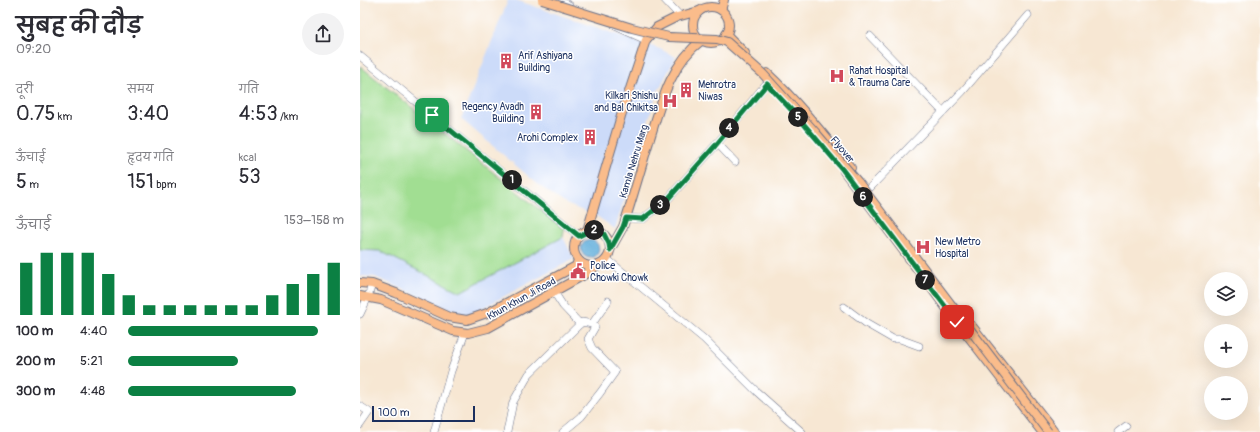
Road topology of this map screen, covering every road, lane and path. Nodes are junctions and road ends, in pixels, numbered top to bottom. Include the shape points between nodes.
1 (542, 0) edge
2 (557, 0) edge
3 (665, 0) edge
4 (724, 0) edge
5 (711, 3) edge
6 (720, 10) junction
7 (699, 11) junction
8 (1028, 15) dead end
9 (680, 16) junction
10 (726, 34) junction
11 (870, 36) dead end
12 (646, 40) junction
13 (702, 40) junction
14 (715, 42) junction
15 (360, 56) edge
16 (769, 81) junction
17 (943, 112) junction
18 (717, 143) junction
19 (735, 162) dead end
20 (865, 193) junction
21 (626, 218) junction
22 (587, 231) junction
23 (579, 236) junction
24 (610, 250) junction
25 (607, 259) junction
26 (578, 260) junction
27 (597, 266) junction
28 (360, 283) edge
29 (372, 284) junction
30 (554, 292) junction
31 (364, 297) edge
32 (608, 301) dead end
33 (844, 306) dead end
34 (360, 314) edge
35 (580, 324) junction
36 (592, 324) junction
37 (464, 332) junction
38 (919, 346) dead end
39 (360, 406) edge
40 (360, 424) edge
41 (1126, 426) dead end
42 (434, 432) edge
43 (507, 432) edge
44 (563, 432) edge
45 (802, 432) edge
46 (1042, 432) edge
47 (1048, 432) edge
48 (1055, 432) edge
49 (1118, 432) edge

1 - 47 main road, Flyover, bridge via 669,37 718,39 727,42 763,74 858,182
2 - 12 street
3 - 9 street
4 - 6 main road
5 - 6 main road
5 - 7 main road
6 - 10 main road via 728,20
7 - 9 main road
7 - 13 main road via 693,21 693,29
8 - 17 street
9 - 12 main road via 657,27
10 - 14 main road
10 - 16 main road
11 - 17 street
12 - 22 main road
13 - 14 main road
13 - 21 main road, Kamla Nehru Marg via 693,47 666,86
14 - 16 main road via 725,46
15 - 23 street
16 - 18 street
16 - 20 main road
17 - 20 street
18 - 19 street
18 - 21 street via 667,200 643,219
20 - 46 main road via 941,301
20 - 48 main road
21 - 24 main road, Kamla Nehru Marg
22 - 23 main road
22 - 24 main road via 594,230 604,234
23 - 26 main road via 574,245
24 - 25 main road
25 - 27 main road
25 - 45 street via 704,339
26 - 27 main road via 583,264
26 - 29 main road, Khun Khun Ji Road via 576,266 488,313 467,320 449,316
27 - 30 main road, Khun Khun Ji Road
28 - 29 main road, Khun Khun Ji Road
29 - 31 street
30 - 35 street
30 - 37 main road, Khun Khun Ji Road via 488,328
31 - 34 street
31 - 37 main road, Khun Khun Ji Road via 381,300 452,330
32 - 36 street
33 - 38 street via 867,324 893,339
35 - 36 street
35 - 43 street via 529,374 513,402
36 - 44 street via 595,327 588,339 592,348 614,372 581,417
37 - 42 street
39 - 40 street via 368,412
41 - 49 street

